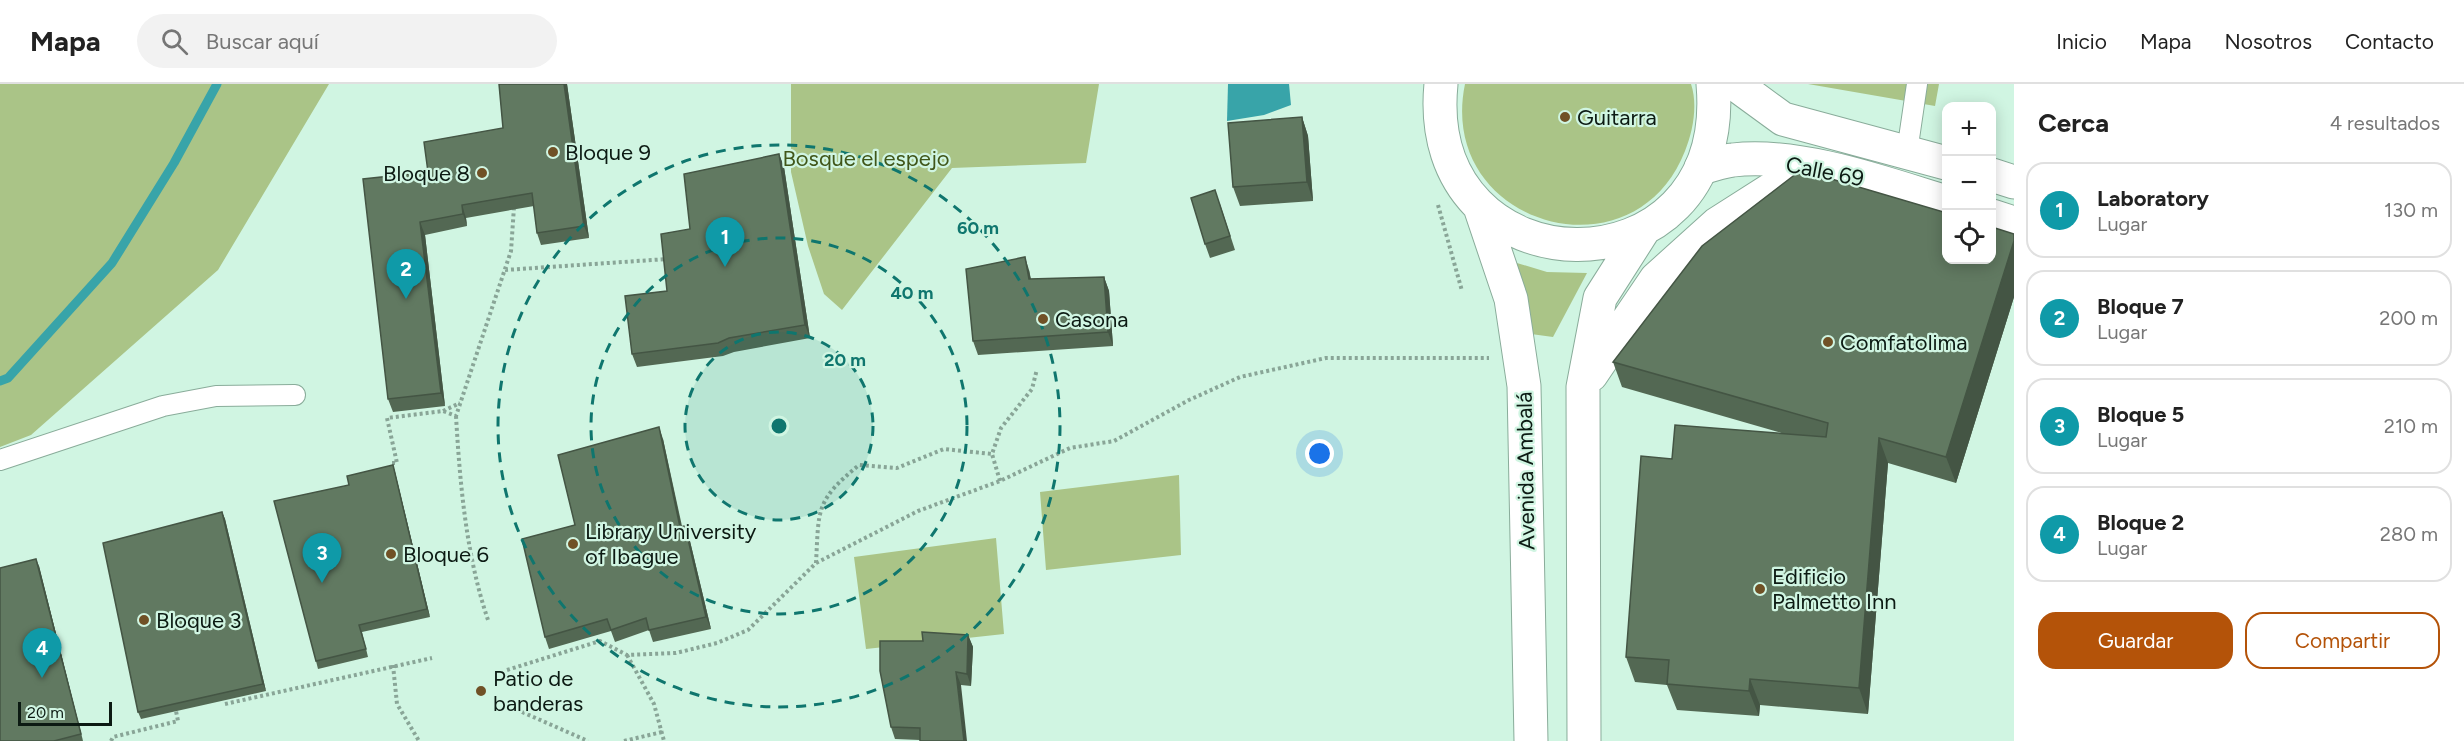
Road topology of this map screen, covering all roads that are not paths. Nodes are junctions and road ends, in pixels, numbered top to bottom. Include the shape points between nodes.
1 (1441, 84) edge
2 (1713, 84) edge
3 (1735, 84) edge
4 (1917, 84) edge
5 (1907, 152) junction
6 (1942, 162) edge
7 (1808, 166) junction
8 (1701, 168) junction
9 (1996, 176) edge
10 (2014, 182) edge
11 (1942, 201) edge
12 (1480, 207) junction
13 (1996, 217) edge
14 (2014, 223) edge
15 (1644, 230) junction
16 (1583, 387) junction
17 (295, 395) dead end
18 (0, 460) edge
19 (1531, 741) edge
20 (1584, 741) edge

1 - 12 main road via 1441,130 1454,171
2 - 8 main road via 1713,128
3 - 5 main road, Calle 69 via 1783,119
4 - 5 lane
5 - 6 main road, Calle 69
7 - 8 main road, Calle 69 via 1732,160
7 - 11 main road, Calle 69
7 - 16 main road via 1717,224 1656,279
8 - 15 main road via 1677,204
9 - 10 main road
12 - 15 main road via 1516,233 1558,245 1602,244
12 - 19 main road, Avenida Ambalá via 1511,299 1524,386
13 - 14 main road
15 - 16 main road via 1599,298
16 - 20 main road
17 - 18 lane via 216,396 163,406

